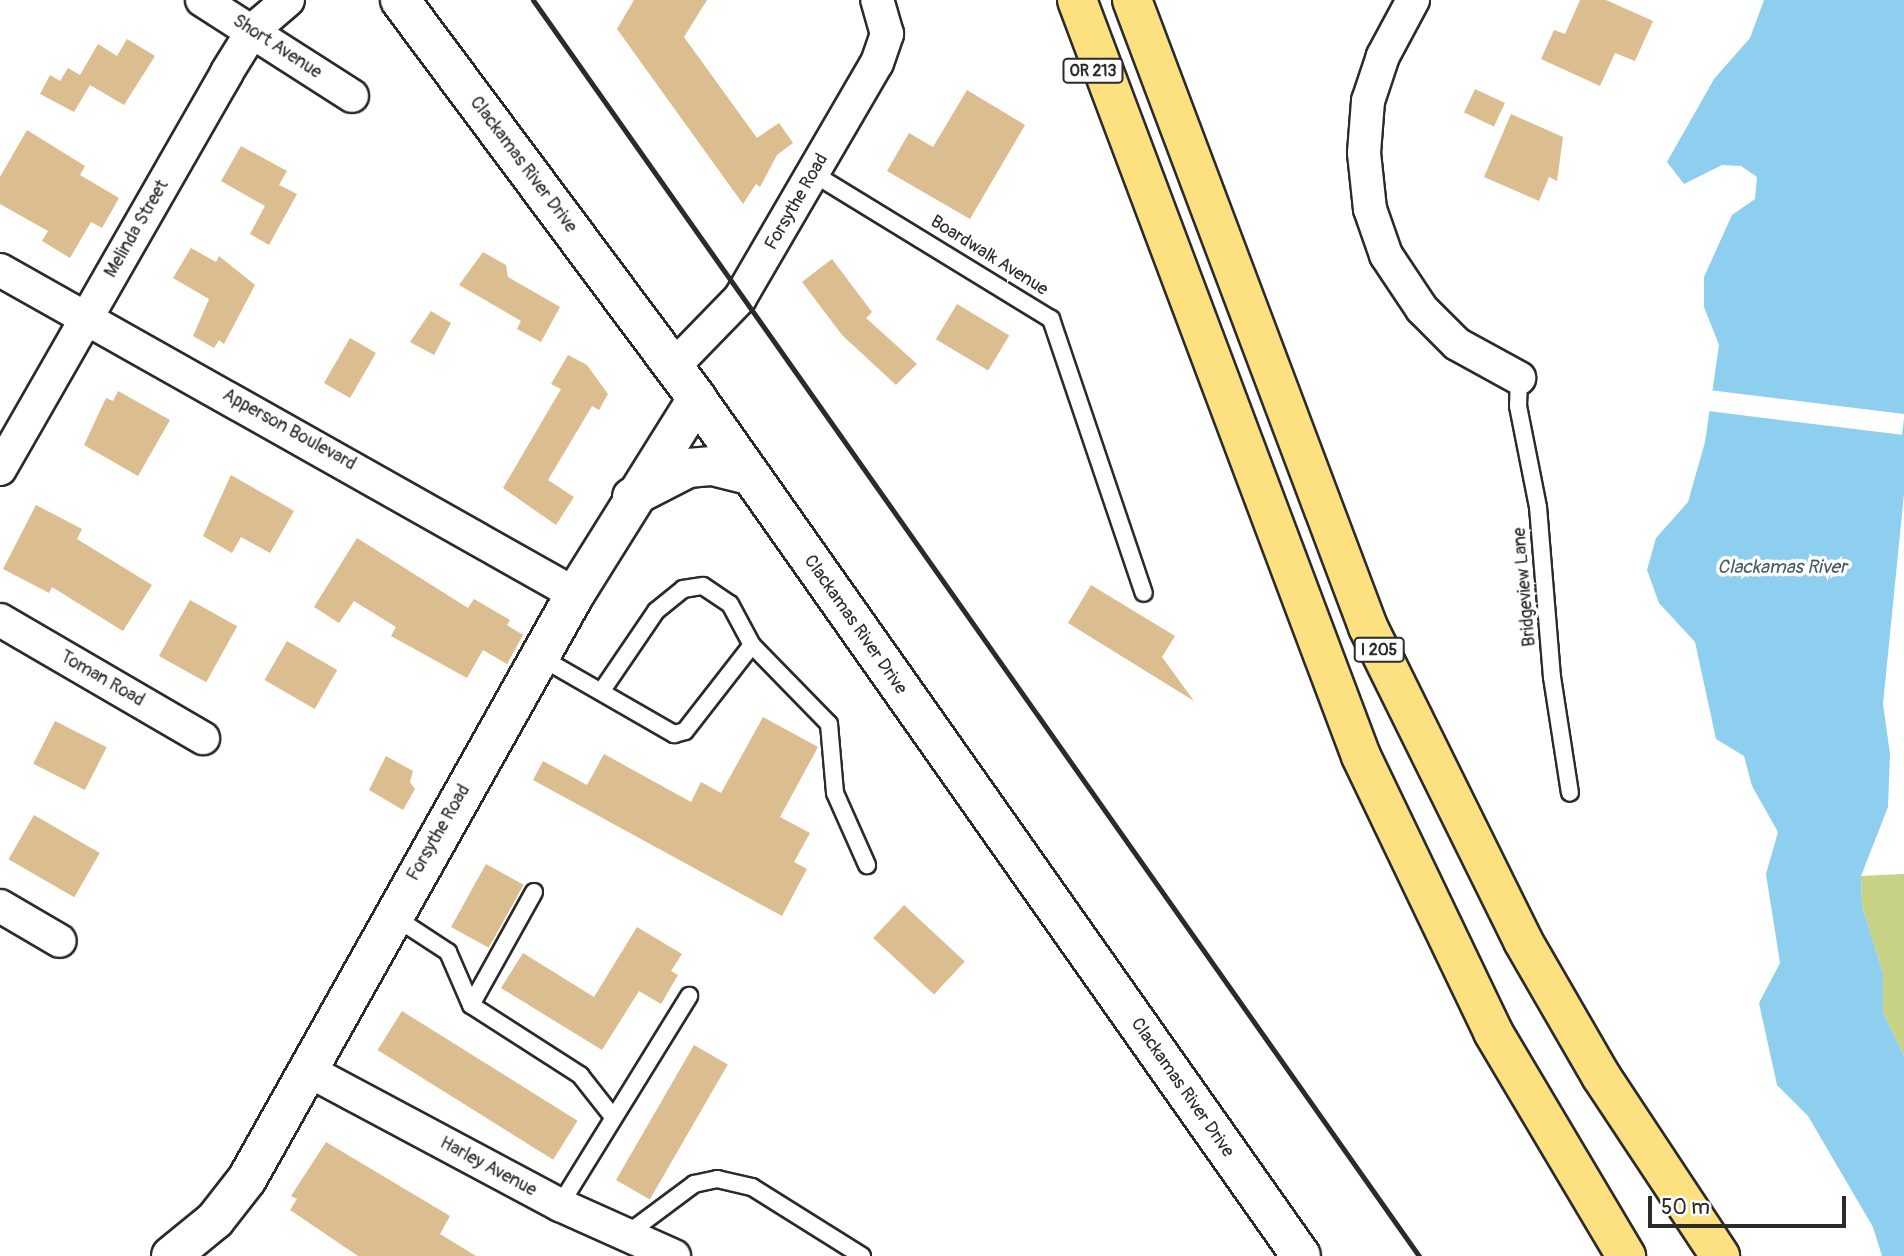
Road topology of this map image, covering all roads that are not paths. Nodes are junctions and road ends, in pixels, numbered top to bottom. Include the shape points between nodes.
1 (202, 0) edge
2 (288, 0) edge
3 (400, 0) edge
4 (1057, 0) edge
5 (1077, 0) edge
6 (1132, 0) edge
7 (1413, 0) edge
8 (881, 9) edge
9 (253, 30) junction
10 (352, 96) dead end
11 (1129, 142) junction
12 (814, 174) junction
13 (0, 270) edge
14 (86, 317) junction
15 (673, 367) junction
16 (1519, 378) joint
17 (697, 399) junction
18 (0, 469) edge
19 (750, 475) junction
20 (632, 497) junction
21 (1144, 593) dead end
22 (575, 594) junction
23 (0, 620) edge
24 (752, 645) junction
25 (540, 657) junction
26 (601, 692) junction
27 (203, 738) dead end
28 (1570, 793) dead end
29 (867, 865) dead end
30 (534, 892) dead end
31 (0, 906) edge
32 (392, 915) junction
33 (60, 941) dead end
34 (689, 996) dead end
35 (471, 1005) junction
36 (307, 1070) junction
37 (613, 1117) junction
38 (560, 1205) junction
39 (621, 1245) edge
40 (171, 1256) edge
41 (674, 1256) edge
42 (862, 1256) edge
43 (1301, 1256) edge
44 (1626, 1256) edge
45 (1720, 1256) edge

1 - 9 street, Short Avenue
2 - 9 street, Melinda Street
3 - 15 main road, Clackamas River Drive
4 - 11 highway, OR 213
5 - 11 highway
6 - 45 highway, I 205 via 1292,432 1385,663 1523,941 1608,1087
7 - 16 street via 1383,56 1368,101 1364,153 1370,209 1386,255 1422,309 1457,344
8 - 12 street, Forsythe Road via 884,48
9 - 10 street, Short Avenue
9 - 14 street, Melinda Street
11 - 44 highway via 1361,756 1493,1032
12 - 15 street, Forsythe Road via 740,298
12 - 21 lane, Boardwalk Avenue via 1051,318
13 - 14 street, Apperson Boulevard
14 - 18 street, Melinda Street
14 - 22 street, Apperson Boulevard
15 - 17 main road, Clackamas River Drive
16 - 28 lane, Bridgeview Lane via 1518,406 1538,507 1552,677
17 - 19 main road, Clackamas River Drive
17 - 20 main road, Forsythe Road
19 - 20 main road via 713,466 688,468
19 - 43 main road, Clackamas River Drive
20 - 22 main road, Forsythe Road
22 - 25 main road, Forsythe Road
23 - 27 street, Toman Road
24 - 26 lane via 685,731 674,734
24 - 26 lane via 730,604 702,586 683,589 656,611
24 - 29 lane via 829,724 835,793
25 - 26 lane
25 - 32 main road, Forsythe Road
30 - 35 lane
31 - 33 street
32 - 35 lane via 448,952
32 - 36 main road, Forsythe Road
34 - 37 lane
35 - 37 lane via 580,1075
36 - 38 street, Harley Avenue
36 - 40 main road, Forsythe Road via 232,1201
37 - 38 lane
38 - 39 street, Harley Avenue
39 - 41 street, Harley Avenue
39 - 42 lane via 694,1184 717,1179 752,1187

